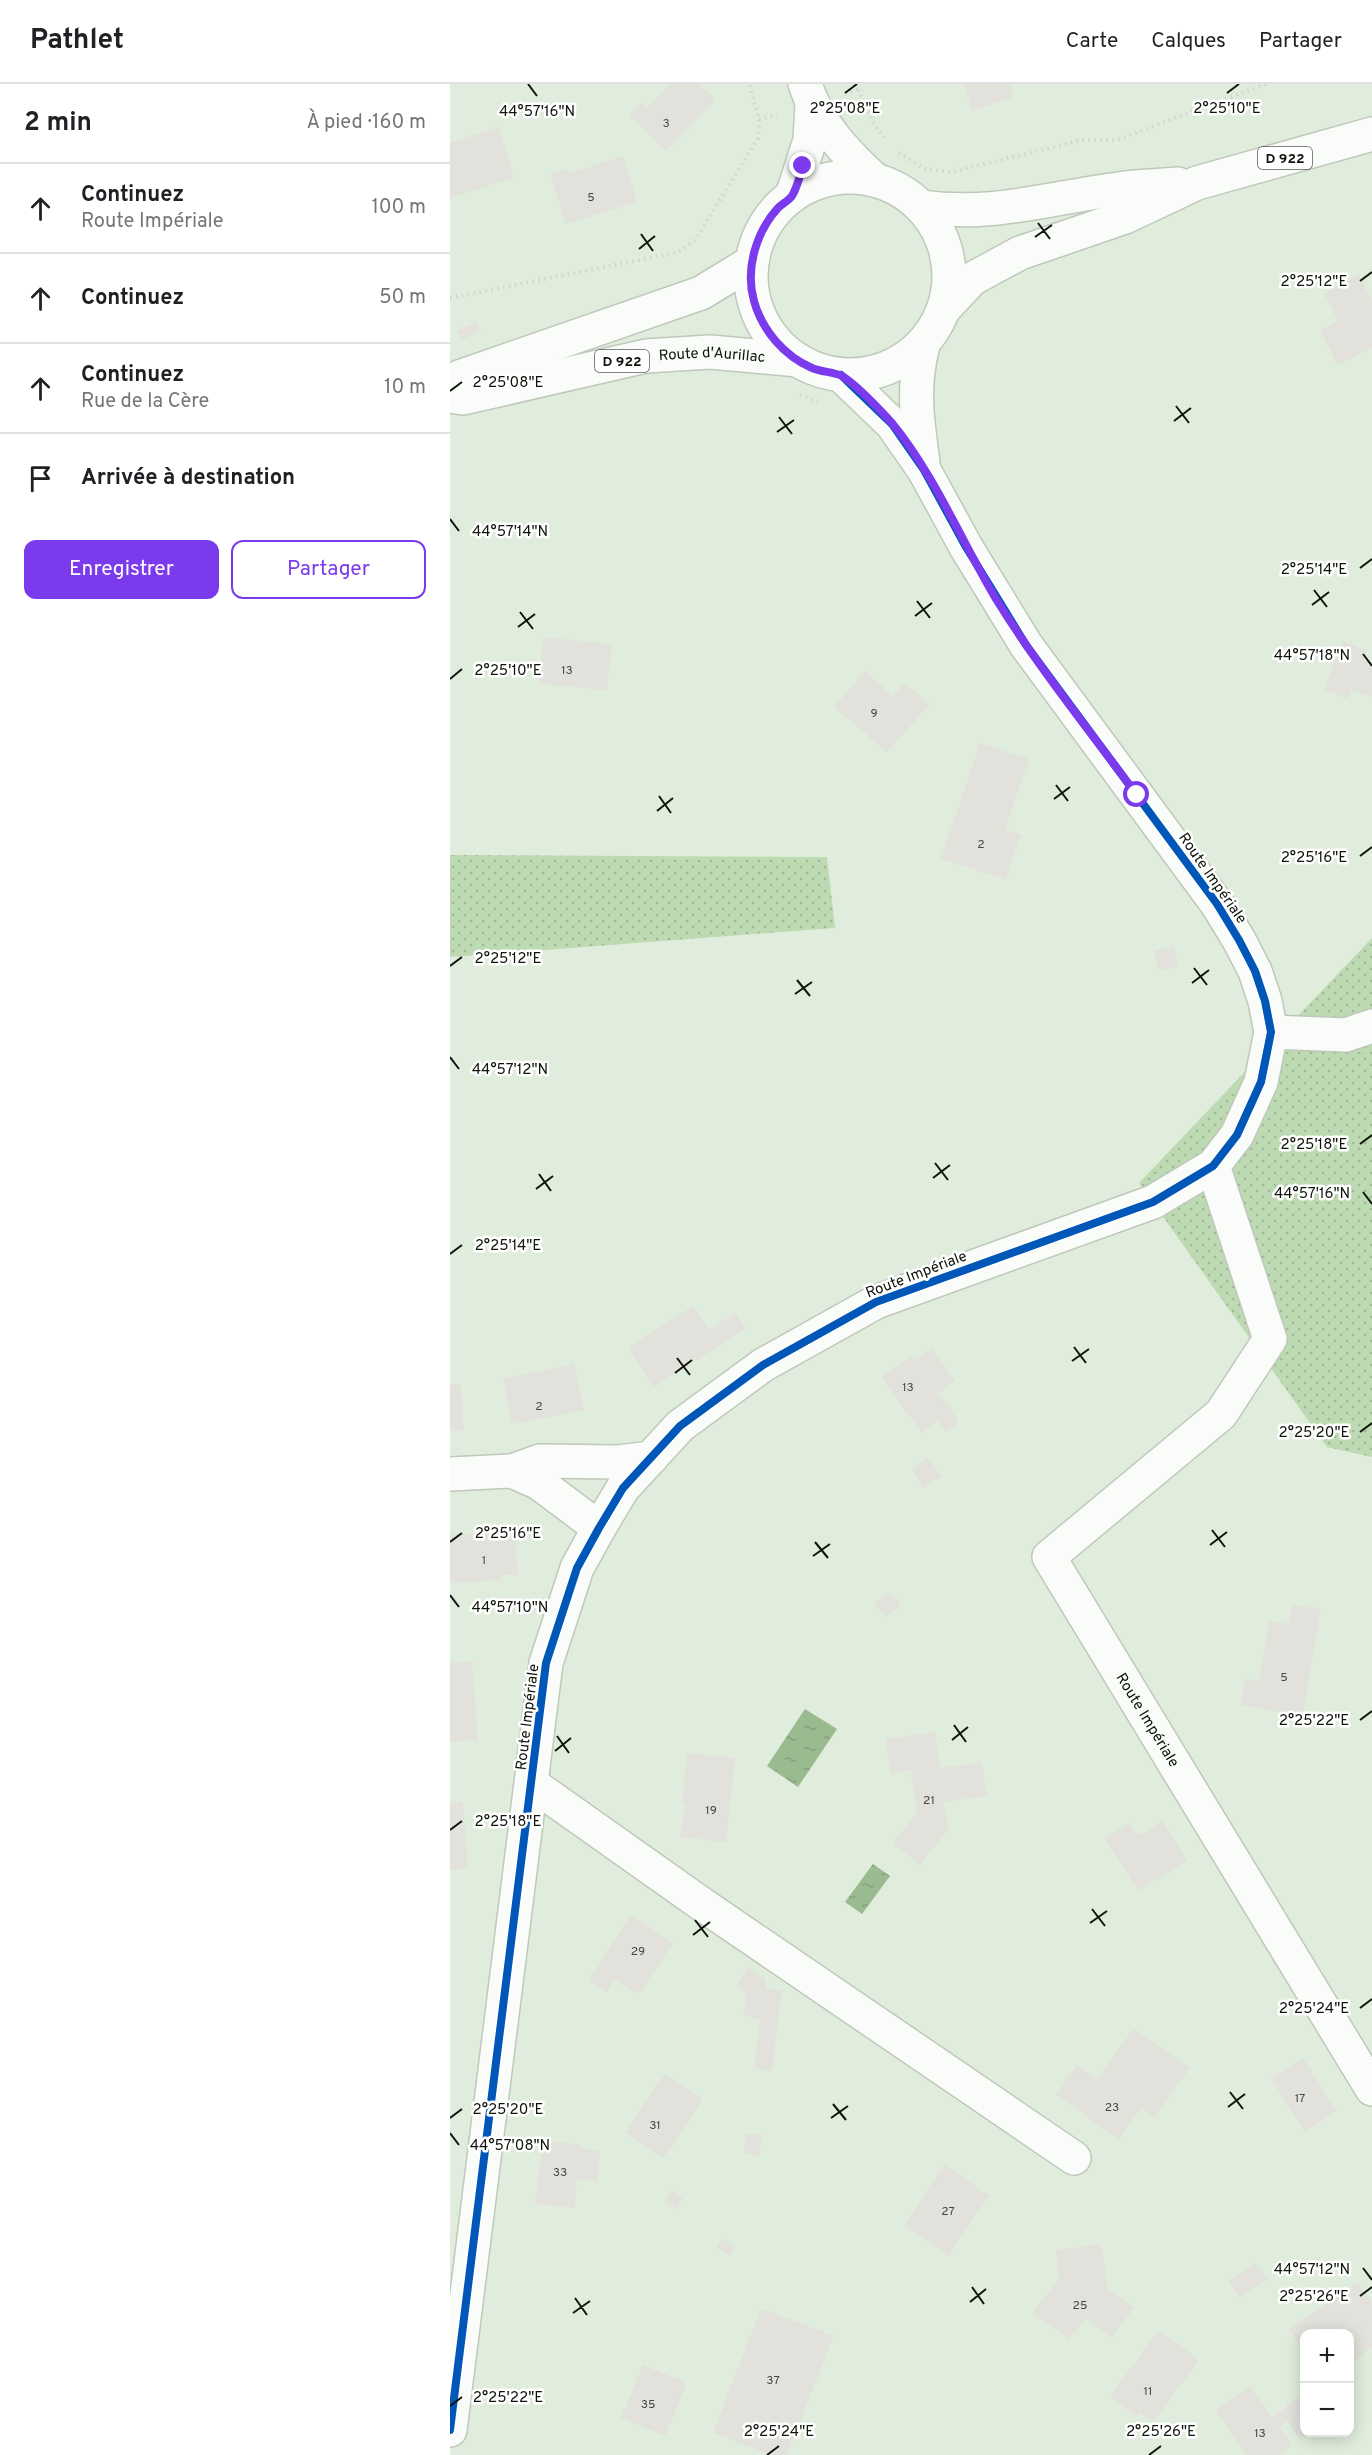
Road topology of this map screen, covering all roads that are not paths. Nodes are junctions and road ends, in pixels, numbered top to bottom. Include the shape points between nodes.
1 (808, 95) edge
2 (1372, 134) edge
3 (875, 180) junction
4 (1197, 183) junction
5 (792, 196) junction
6 (922, 207) junction
7 (752, 262) junction
8 (945, 309) junction
9 (923, 345) junction
10 (798, 360) junction
11 (841, 375) junction
12 (450, 383) edge
13 (450, 396) edge
14 (924, 470) junction
15 (1372, 1026) edge
16 (1271, 1032) junction
17 (1213, 1166) junction
18 (651, 1458) junction
19 (512, 1470) junction
20 (450, 1474) edge
21 (599, 1528) junction
22 (532, 1784) junction
23 (1372, 2090) edge
24 (1074, 2158) dead end
25 (450, 2430) edge

1 - 3 street via 832,136
1 - 5 street via 810,140
2 - 4 street, D 922
3 - 5 street via 831,178
3 - 6 street
4 - 6 street, D 922 via 1118,189 1013,208 951,211
4 - 8 street, D 922 via 1125,217 1020,253 972,279
5 - 7 street via 765,225
6 - 8 street via 941,234 947,252 950,273
7 - 10 street via 753,299 759,315 779,345
7 - 12 street, D 922 via 701,292
8 - 9 street
9 - 11 street via 892,367 874,373
9 - 14 street, Route Impériale via 916,372 915,407
10 - 11 street
10 - 13 street, Route d'Aurillac / D 922 via 710,352 646,356 464,398
11 - 14 street, Route Impériale via 892,423
14 - 16 street, Route Impériale via 1026,645 1234,931 1255,971
15 - 16 street via 1346,1035
16 - 17 street, Route Impériale via 1261,1082 1237,1135
17 - 18 street, Route Impériale via 1153,1202 876,1302 763,1365 680,1426
17 - 23 street, Route Impériale via 1270,1339 1221,1414 1049,1557
18 - 19 street via 618,1462 540,1461
18 - 21 street, Route Impériale via 623,1488
19 - 20 street
19 - 21 street via 538,1483
21 - 22 street, Route Impériale via 577,1568 546,1663
22 - 24 street
22 - 25 street, Route Impériale

